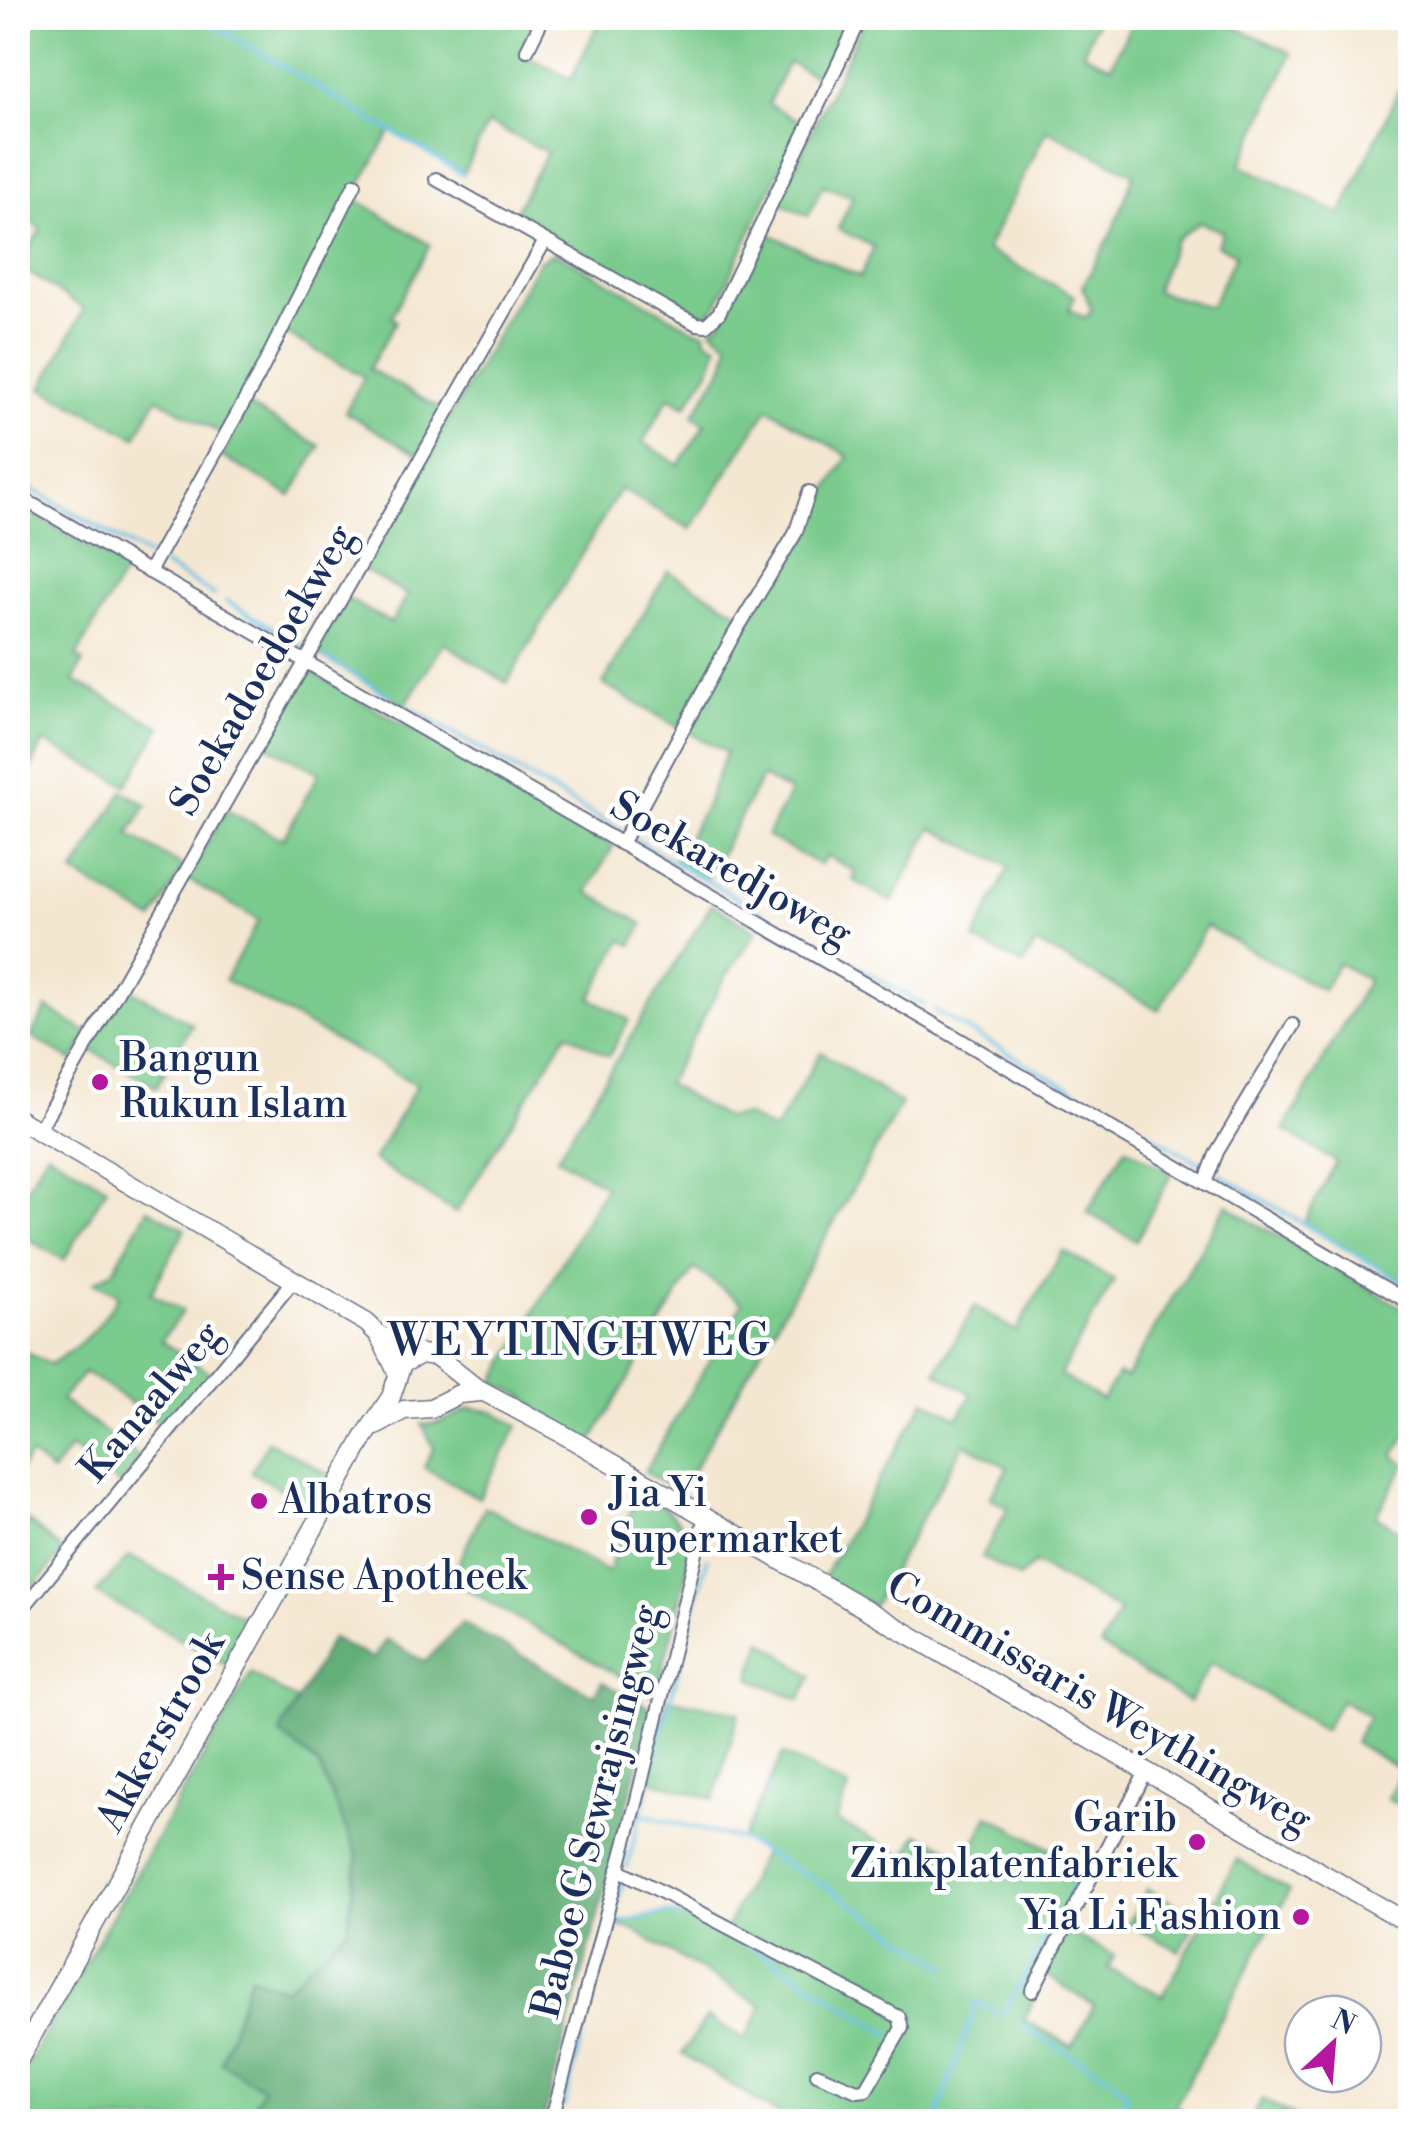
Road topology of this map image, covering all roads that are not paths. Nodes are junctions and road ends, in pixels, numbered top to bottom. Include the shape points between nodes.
1 (543, 18) edge
2 (860, 18) edge
3 (528, 50) dead end
4 (436, 179) dead end
5 (355, 184) dead end
6 (545, 241) junction
7 (809, 492) dead end
8 (18, 496) edge
9 (149, 572) junction
10 (306, 662) junction
11 (620, 844) junction
12 (1294, 1026) dead end
13 (18, 1119) edge
14 (38, 1131) junction
15 (1205, 1182) junction
16 (295, 1278) junction
17 (1410, 1303) edge
18 (379, 1335) junction
19 (421, 1354) junction
20 (448, 1368) junction
21 (397, 1380) junction
22 (492, 1394) junction
23 (445, 1400) junction
24 (419, 1407) junction
25 (364, 1436) junction
26 (705, 1516) junction
27 (18, 1614) edge
28 (1147, 1770) junction
29 (618, 1870) junction
30 (1410, 1924) edge
31 (1032, 1991) dead end
32 (18, 2061) edge
33 (817, 2074) dead end
34 (552, 2116) edge
35 (572, 2122) edge

1 - 3 street
2 - 6 street via 712,321 697,324
4 - 6 street
5 - 9 street
6 - 10 street, Soekadoedoekweg
7 - 11 street via 796,534
8 - 9 street, Soekaredjoweg
9 - 10 street, Soekaredjoweg
10 - 11 street, Soekaredjoweg
10 - 14 street, Soekadoedoekweg
11 - 15 street, Soekaredjoweg
12 - 15 street
13 - 14 main road
14 - 16 main road
15 - 17 street, Soekaredjoweg
16 - 18 main road
16 - 27 street, Kanaalweg
18 - 19 main road
18 - 21 main road
19 - 20 main road via 436,1356
19 - 21 main road via 402,1364
20 - 22 main road, Commissaris Weythingweg
20 - 23 main road via 452,1384
21 - 24 main road via 407,1402
21 - 25 main road, Akkerstrook
22 - 23 main road via 468,1392
22 - 26 main road, Commissaris Weythingweg
23 - 24 main road
24 - 25 main road via 392,1414
25 - 32 main road, Akkerstrook
26 - 28 main road, Commissaris Weythingweg
26 - 29 street, Baboe G Sewrajsingweg
28 - 30 main road, Commissaris Weythingweg
28 - 31 street
29 - 33 street via 899,2017 902,2028 866,2090
29 - 34 street, Baboe G Sewrajsingweg
34 - 35 street

